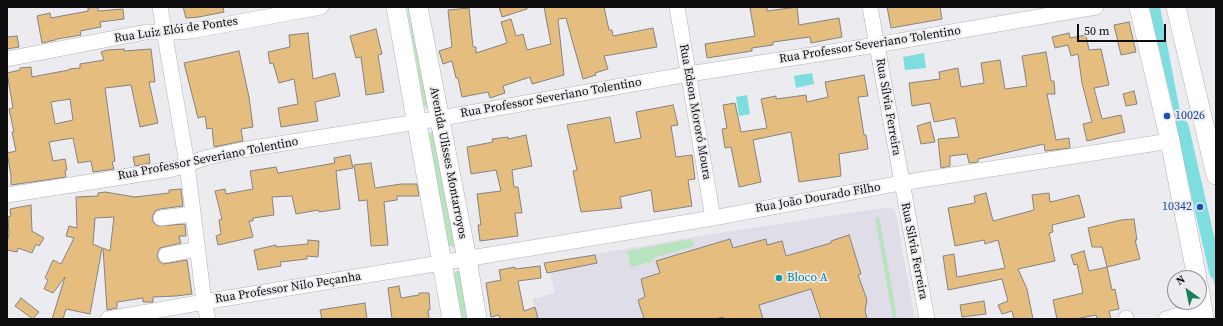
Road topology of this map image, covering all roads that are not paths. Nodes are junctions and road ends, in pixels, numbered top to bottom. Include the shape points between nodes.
1 (160, 7) edge
2 (321, 7) edge
3 (396, 7) edge
4 (418, 7) edge
5 (677, 7) edge
6 (870, 7) edge
7 (1096, 7) edge
8 (1139, 7) edge
9 (1176, 7) edge
10 (164, 31) junction
11 (876, 44) junction
12 (7, 59) edge
13 (689, 74) junction
14 (440, 118) junction
15 (417, 122) junction
16 (1170, 141) junction
17 (1212, 144) edge
18 (187, 164) junction
19 (1216, 175) edge
20 (901, 183) junction
21 (7, 195) edge
22 (193, 214) junction
23 (161, 218) dead end
24 (713, 218) junction
25 (198, 249) junction
26 (166, 255) dead end
27 (467, 259) junction
28 (442, 262) junction
29 (1195, 270) edge
30 (204, 302) junction
31 (1203, 314) edge
32 (108, 319) edge
33 (208, 319) edge
34 (452, 319) edge
35 (477, 319) edge
36 (927, 319) edge
37 (1166, 319) edge

1 - 10 street
2 - 10 street, Rua Luiz Elói de Pontes via 190,31
3 - 15 main road, Avenida Ulisses Montarroyos
4 - 14 main road, Avenida Ulisses Montarroyos
5 - 13 street, Rua Edson Mororó Moura
6 - 11 street, Rua Sílvia Ferreira
7 - 11 street, Rua Professor Severiano Tolentino
8 - 16 main road
9 - 17 main road
10 - 12 street, Rua Luiz Elói de Pontes via 146,32
10 - 18 street
11 - 13 street, Rua Professor Severiano Tolentino
11 - 20 street, Rua Sílvia Ferreira
13 - 14 street, Rua Professor Severiano Tolentino
13 - 24 street, Rua Edson Mororó Moura
14 - 15 street, Rua Professor Severiano Tolentino
14 - 27 main road, Avenida Ulisses Montarroyos
15 - 18 street, Rua Professor Severiano Tolentino via 241,150
15 - 28 main road, Avenida Ulisses Montarroyos
16 - 20 street, Rua João Dourado Filho
16 - 29 main road
17 - 19 main road
18 - 21 street, Rua Professor Severiano Tolentino via 147,173
18 - 22 street
20 - 24 street, Rua João Dourado Filho
20 - 36 street, Rua Silvia Ferreira
22 - 23 street
22 - 25 street
24 - 27 street, Rua João Dourado Filho
25 - 26 street
25 - 30 street
27 - 28 street, Rua Professor Nilo Peçanha
27 - 35 main road, Avenida Ulisses Montarroyos
28 - 30 street, Rua Professor Nilo Peçanha
28 - 34 main road, Avenida Ulisses Montarroyos
30 - 32 street, Rua Professor Nilo Peçanha
30 - 33 street
31 - 37 street

